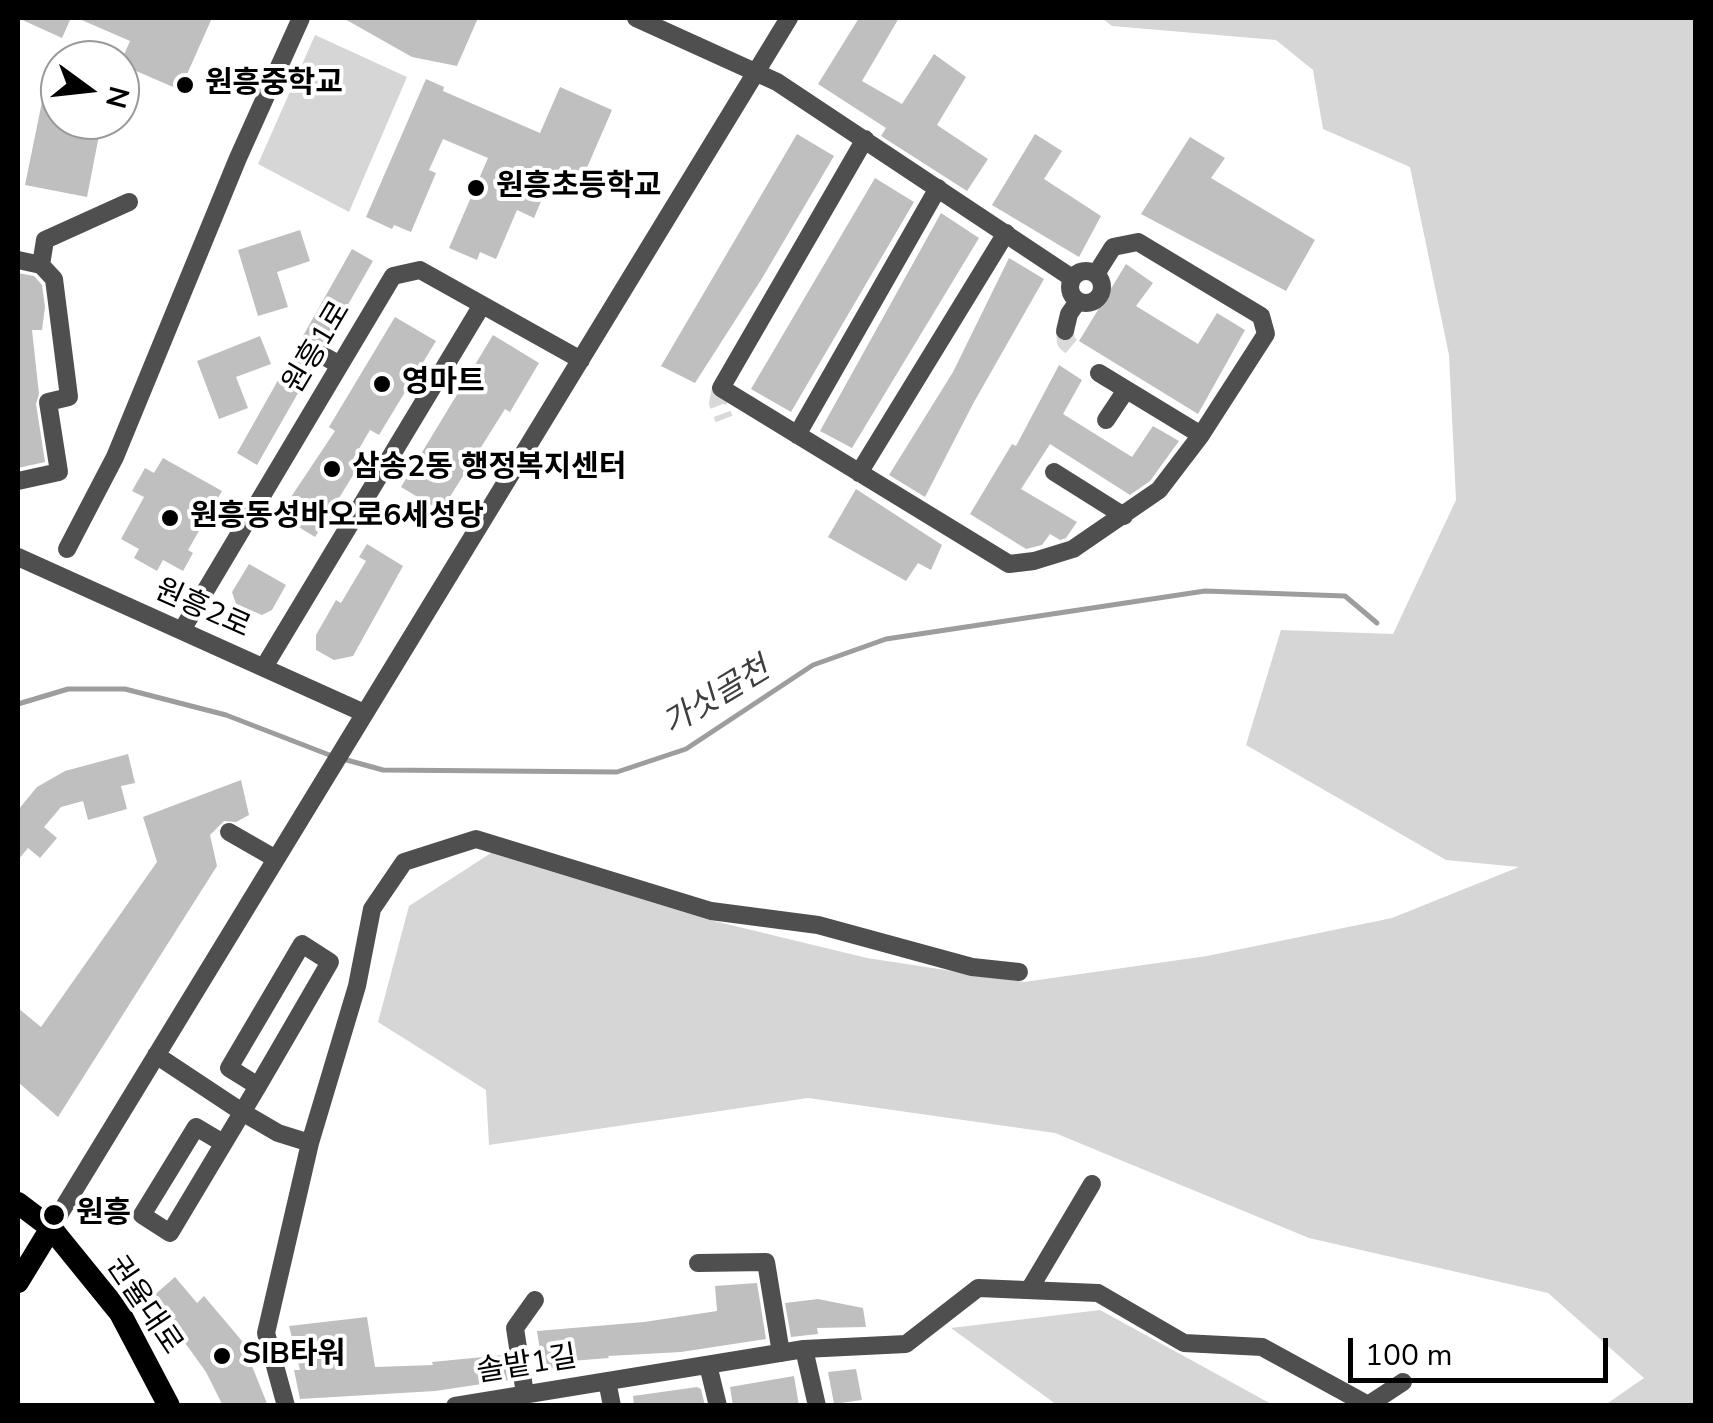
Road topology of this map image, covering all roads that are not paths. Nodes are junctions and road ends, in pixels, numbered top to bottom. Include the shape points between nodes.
1 (301, 18) edge
2 (636, 18) edge
3 (789, 18) edge
4 (756, 72) junction
5 (865, 139) junction
6 (938, 188) junction
7 (129, 202) dead end
8 (1006, 234) junction
9 (18, 260) edge
10 (41, 264) junction
11 (1096, 274) junction
12 (1072, 278) junction
13 (1078, 301) junction
14 (482, 305) junction
15 (1066, 331) dead end
16 (320, 354) dead end
17 (581, 360) junction
18 (340, 365) junction
19 (1099, 373) dead end
20 (1126, 390) junction
21 (1106, 420) dead end
22 (798, 435) junction
23 (1201, 435) junction
24 (1054, 472) dead end
25 (859, 473) junction
26 (18, 480) edge
27 (1124, 516) junction
28 (67, 549) dead end
29 (18, 557) edge
30 (182, 630) junction
31 (264, 668) junction
32 (364, 713) junction
33 (229, 832) dead end
34 (276, 859) junction
35 (1019, 972) dead end
36 (156, 1056) junction
37 (258, 1086) junction
38 (242, 1112) junction
39 (223, 1143) junction
40 (310, 1143) junction
41 (1092, 1184) dead end
42 (18, 1203) edge
43 (51, 1228) junction
44 (698, 1263) dead end
45 (18, 1282) edge
46 (1029, 1290) junction
47 (536, 1300) dead end
48 (804, 1349) junction
49 (781, 1353) junction
50 (708, 1365) junction
51 (606, 1382) junction
52 (1403, 1382) dead end
53 (525, 1394) junction
54 (169, 1406) edge
55 (286, 1406) edge
56 (456, 1406) edge
57 (612, 1406) edge
58 (718, 1406) edge
59 (817, 1406) edge

1 - 28 street via 115,457
2 - 4 street
3 - 4 street
4 - 5 street
4 - 17 street
5 - 6 street
5 - 22 street via 720,388
6 - 8 street
6 - 22 street
7 - 10 street via 45,240
8 - 12 street
8 - 25 street
9 - 10 street
10 - 26 street via 54,279 69,397 48,402 59,472
11 - 12 street via 1086,270
11 - 13 street via 1101,293 1088,303
11 - 23 street via 1113,247 1138,242 1262,316 1266,334
12 - 13 street
13 - 15 street
14 - 17 street, 원흥1로
14 - 18 street, 원흥1로 via 420,270 393,276
14 - 31 street
16 - 18 street
17 - 32 street
18 - 30 street, 원흥1로
19 - 20 street
20 - 21 street
20 - 23 street
22 - 25 street
23 - 27 street via 1159,490
24 - 27 street
25 - 27 street via 1009,564 1074,549
29 - 30 street, 원흥2로
30 - 31 street, 원흥2로
31 - 32 street, 원흥2로
32 - 34 street
33 - 34 street
34 - 36 street
35 - 40 street via 972,967 818,926 711,910 476,838 404,862 372,909 358,986
36 - 38 street
36 - 43 street
37 - 37 street via 330,962 302,944 229,1068
37 - 38 street
38 - 39 street
38 - 40 street
39 - 39 street via 196,1127 142,1215 170,1233
40 - 55 street via 266,1334
41 - 46 street
42 - 43 main road, 권율대로
43 - 45 main road
43 - 54 main road, 권율대로 via 120,1313
44 - 49 street via 766,1262
46 - 48 street, 솔밭1길 via 978,1288 906,1344
46 - 52 street, 솔밭1길 via 1098,1293 1184,1343 1262,1347 1368,1405
47 - 53 street via 515,1328
48 - 49 street, 솔밭1길
48 - 59 street
49 - 50 street, 솔밭1길
50 - 51 street, 솔밭1길
50 - 58 street
51 - 53 street, 솔밭1길
51 - 57 street, 솔밭1길
53 - 56 street, 솔밭1길

